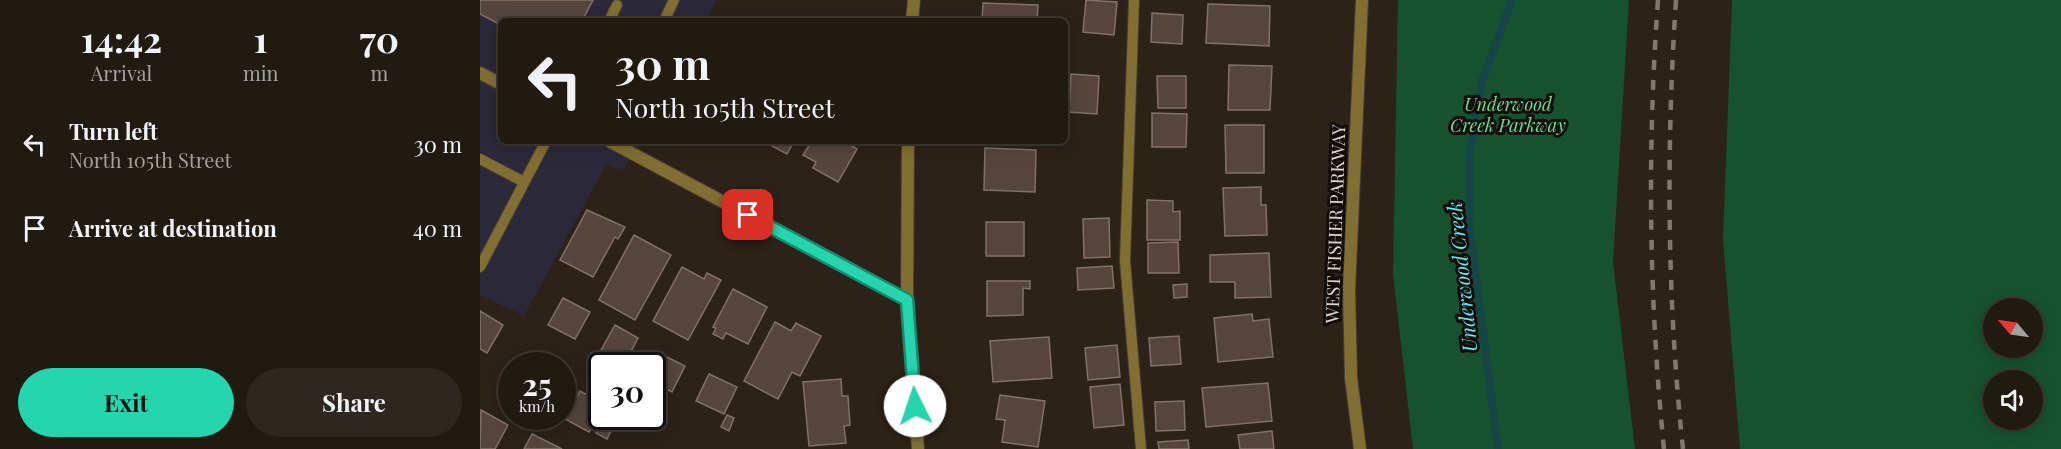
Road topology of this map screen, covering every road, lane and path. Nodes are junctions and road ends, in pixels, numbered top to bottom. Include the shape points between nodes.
1 (674, 0) edge
2 (914, 0) edge
3 (1134, 0) edge
4 (1362, 0) edge
5 (617, 5) dead end
6 (610, 18) edge
7 (665, 18) edge
8 (912, 18) edge
9 (480, 73) edge
10 (498, 82) edge
11 (544, 144) edge
12 (615, 144) edge
13 (908, 144) edge
14 (480, 159) edge
15 (524, 182) junction
16 (480, 267) edge
17 (907, 300) junction
18 (918, 449) edge
19 (1141, 449) edge
20 (1359, 449) edge

1 - 7 lane
2 - 8 street
3 - 19 lane via 1125,261
4 - 20 street, WEST FISHER PARKWAY via 1350,290 1351,378
5 - 6 lane
9 - 10 street
11 - 15 lane
12 - 17 street
13 - 17 street
14 - 15 lane
15 - 16 lane
17 - 18 street

